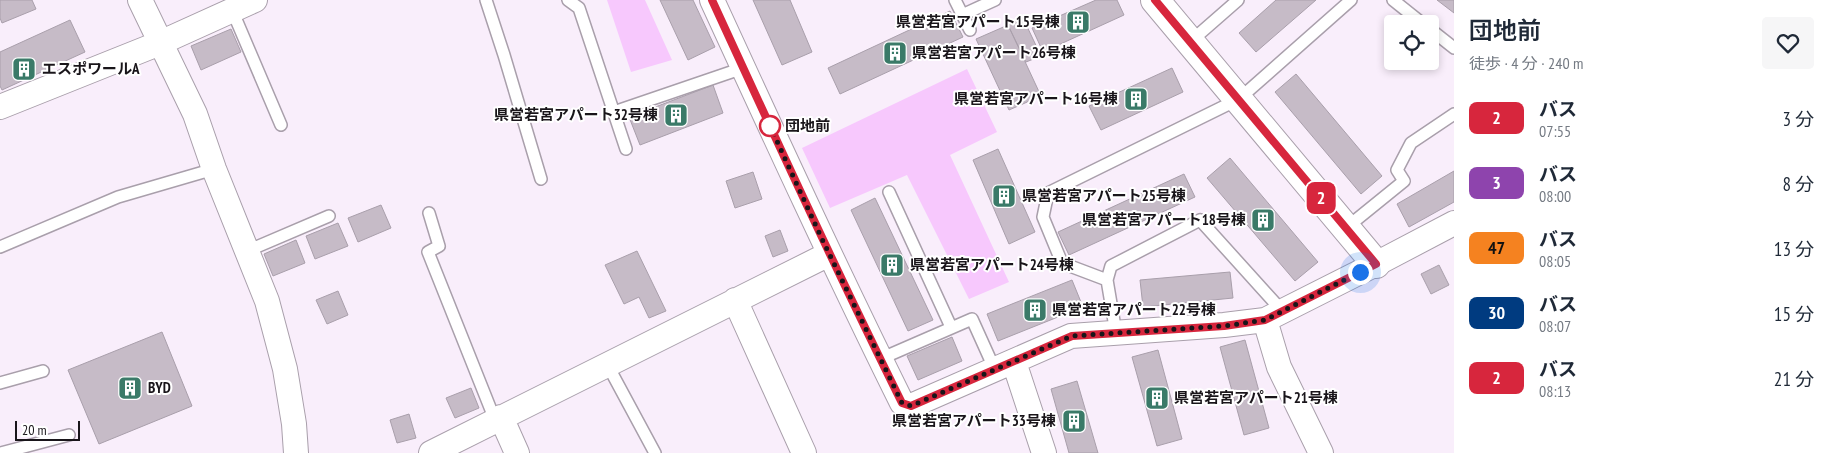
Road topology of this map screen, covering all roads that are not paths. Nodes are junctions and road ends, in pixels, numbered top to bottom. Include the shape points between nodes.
1 (140, 0) edge
2 (254, 0) edge
3 (486, 0) edge
4 (568, 0) edge
5 (712, 0) edge
6 (955, 0) edge
7 (995, 0) edge
8 (1155, 0) edge
9 (1238, 0) edge
10 (1351, 0) edge
11 (1393, 0) edge
12 (232, 10) junction
13 (962, 14) junction
14 (1412, 15) edge
15 (970, 30) dead end
16 (1439, 36) edge
17 (160, 42) junction
18 (1190, 42) junction
19 (1454, 48) edge
20 (743, 68) junction
21 (1239, 99) junction
22 (0, 107) edge
23 (614, 112) junction
24 (1454, 114) edge
25 (281, 125) dead end
26 (626, 149) dead end
27 (214, 169) junction
28 (541, 180) dead end
29 (889, 192) dead end
30 (429, 213) dead end
31 (329, 216) dead end
32 (1454, 222) edge
33 (1346, 228) junction
34 (0, 247) edge
35 (247, 251) junction
36 (829, 254) junction
37 (1376, 264) junction
38 (1107, 280) junction
39 (735, 300) junction
40 (1273, 316) junction
41 (951, 327) junction
42 (1116, 333) junction
43 (880, 358) junction
44 (607, 364) junction
45 (1004, 366) junction
46 (43, 371) dead end
47 (0, 383) edge
48 (498, 418) junction
49 (69, 435) dead end
50 (1, 453) edge
51 (296, 453) edge
52 (431, 453) edge
53 (517, 453) edge
54 (655, 453) edge
55 (804, 453) edge
56 (1044, 453) edge
57 (1321, 453) edge

1 - 17 street
2 - 12 street
3 - 28 lane
4 - 23 lane via 580,8
5 - 20 street
6 - 13 lane
7 - 13 lane
8 - 18 street
9 - 18 lane
10 - 21 lane
11 - 14 lane
12 - 17 street
12 - 25 lane
13 - 15 lane
16 - 19 lane
17 - 22 street
17 - 27 street via 195,114
18 - 21 street
20 - 23 lane
20 - 36 street
21 - 33 street
21 - 38 lane via 1048,193 1043,217 1062,263
23 - 26 lane
24 - 33 lane via 1411,143 1397,170 1404,180
27 - 34 lane via 118,197
27 - 35 street
29 - 41 lane
30 - 48 lane via 439,246 428,252
31 - 35 lane
32 - 37 street
33 - 37 street
35 - 51 street via 267,301 285,369
36 - 39 street
36 - 43 street
37 - 40 street
38 - 40 lane via 1110,266 1200,220 1275,303
38 - 42 lane
39 - 44 street
39 - 55 street
40 - 42 street via 1224,326
40 - 57 street via 1279,367
41 - 43 lane
41 - 45 lane via 972,319
42 - 45 street via 1072,336
43 - 45 street via 902,403 911,406
44 - 48 street
44 - 54 lane
45 - 56 street
46 - 47 lane
48 - 52 street
48 - 53 street
49 - 50 lane

